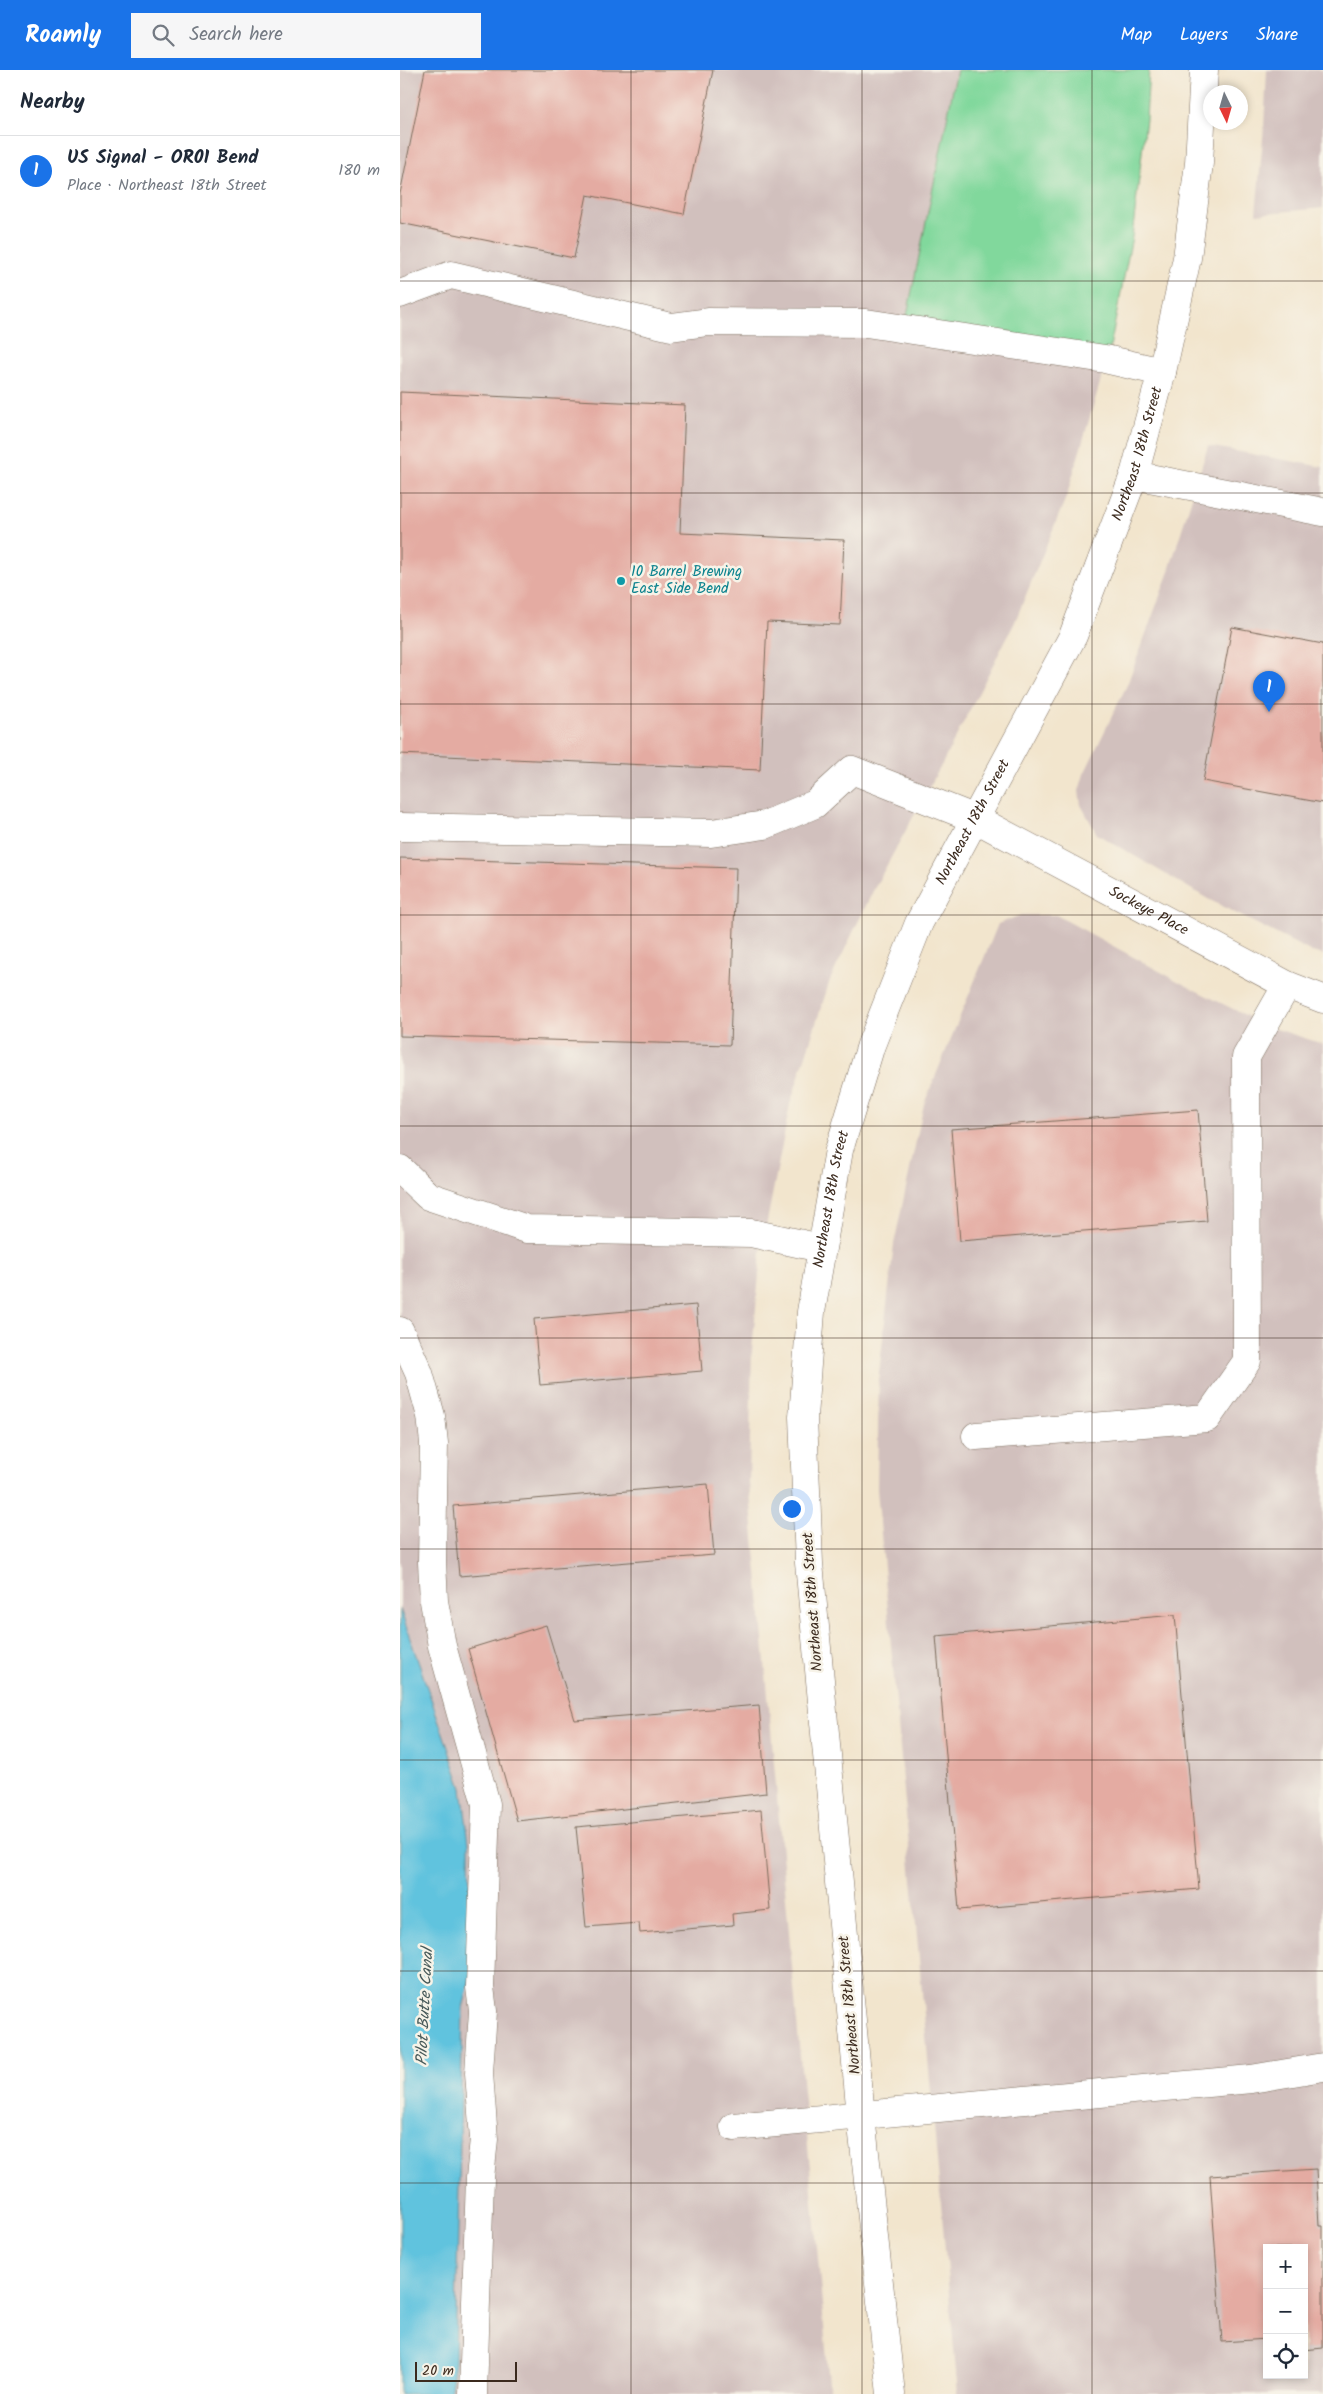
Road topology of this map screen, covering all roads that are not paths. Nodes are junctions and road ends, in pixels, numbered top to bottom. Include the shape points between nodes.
1 (1204, 70) edge
2 (400, 294) edge
3 (1162, 372) junction
4 (1134, 475) junction
5 (1323, 512) edge
6 (976, 819) junction
7 (400, 827) edge
8 (1287, 985) junction
9 (1323, 999) edge
10 (400, 1169) edge
11 (821, 1248) junction
12 (400, 1331) edge
13 (976, 1436) dead end
14 (1323, 2067) edge
15 (860, 2116) junction
16 (734, 2127) dead end
17 (473, 2394) edge
18 (891, 2394) edge

1 - 3 street, Northeast 18th Street via 1199,163 1187,258
2 - 3 street via 451,275 671,327 708,322 866,323 1105,359
3 - 4 street, Northeast 18th Street
4 - 5 street
4 - 6 street, Northeast 18th Street via 1073,636
6 - 7 street, Sockeye Place via 852,770 815,804 765,824 711,833
6 - 8 street, Sockeye Place
6 - 11 street, Northeast 18th Street via 920,923 871,1045 839,1150
8 - 9 street, Sockeye Place
8 - 13 street via 1246,1057 1247,1361 1207,1418
10 - 11 street via 428,1196 527,1229 750,1233
11 - 15 street, Northeast 18th Street via 811,1312 803,1417 809,1563
12 - 17 street via 419,1373 431,1416 434,1443 434,1601 442,1646 486,1804 479,2073 484,2139
14 - 15 street via 1251,2079
15 - 16 street
15 - 18 street, Northeast 18th Street

